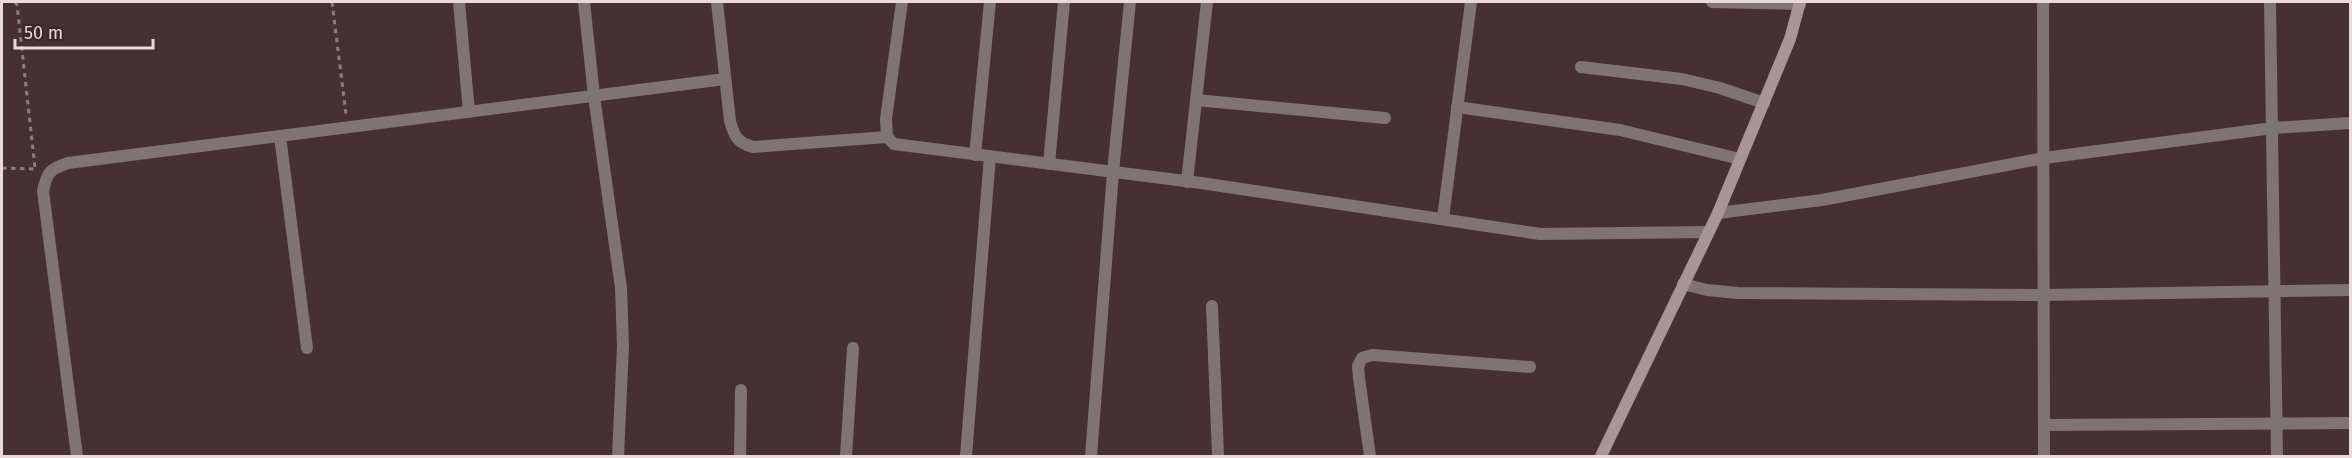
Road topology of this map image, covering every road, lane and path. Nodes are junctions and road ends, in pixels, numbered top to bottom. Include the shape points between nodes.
1 (15, 2) edge
2 (332, 2) edge
3 (459, 2) edge
4 (584, 2) edge
5 (717, 2) edge
6 (902, 2) edge
7 (990, 2) edge
8 (1064, 2) edge
9 (1130, 2) edge
10 (1207, 2) edge
11 (1471, 2) edge
12 (1712, 2) edge
13 (1800, 2) edge
14 (2043, 2) edge
15 (2270, 2) edge
16 (1581, 67) dead end
17 (725, 79) junction
18 (594, 96) junction
19 (1196, 100) junction
20 (1764, 103) junction
21 (1456, 106) junction
22 (469, 112) junction
23 (1385, 118) dead end
24 (2350, 123) edge
25 (348, 127) junction
26 (2273, 128) junction
27 (280, 136) junction
28 (887, 137) junction
29 (975, 154) junction
30 (990, 156) junction
31 (2044, 158) junction
32 (1740, 159) junction
33 (1049, 164) junction
34 (2, 168) edge
35 (35, 169) junction
36 (1113, 172) junction
37 (47, 176) junction
38 (1187, 182) junction
39 (1718, 213) junction
40 (1443, 218) junction
41 (1708, 232) junction
42 (1683, 284) junction
43 (2273, 290) junction
44 (2350, 290) edge
45 (2043, 295) junction
46 (1212, 306) dead end
47 (307, 348) dead end
48 (853, 348) dead end
49 (1530, 367) dead end
50 (741, 390) dead end
51 (2350, 423) edge
52 (2276, 424) junction
53 (2044, 425) junction
54 (76, 456) edge
55 (618, 456) edge
56 (740, 456) edge
57 (846, 456) edge
58 (966, 456) edge
59 (1091, 456) edge
60 (1218, 456) edge
61 (1370, 456) edge
62 (1601, 456) edge
63 (2044, 456) edge
64 (2277, 456) edge

1 - 35 path
2 - 25 path
3 - 22 street
4 - 18 street
5 - 17 street
6 - 28 street
7 - 29 street
8 - 33 street
9 - 36 street
10 - 19 street
11 - 21 street
12 - 13 street
13 - 20 street via 1790,39
14 - 31 street
15 - 26 street
16 - 20 street via 1682,79
17 - 18 street
17 - 28 street via 733,134 741,144 753,147
18 - 22 street
18 - 55 street via 621,288 623,346
19 - 23 street
19 - 38 street
20 - 32 street
21 - 32 street via 1620,130
21 - 40 street
22 - 25 street
24 - 26 street
25 - 27 street
26 - 31 street
26 - 43 street
27 - 37 street via 68,163 55,167
27 - 47 street
28 - 29 street via 894,144
29 - 30 street
30 - 33 street
30 - 58 street
31 - 39 street via 1822,200
31 - 45 street
32 - 39 street
33 - 36 street
34 - 35 path
35 - 37 path
36 - 38 street
36 - 59 street
37 - 54 street via 44,190
38 - 40 street
39 - 41 street
40 - 41 street via 1540,234
41 - 42 street
42 - 45 street via 1738,293
42 - 62 street
43 - 44 street
43 - 45 street
43 - 52 street
45 - 53 street
46 - 60 street
48 - 57 street
49 - 61 street via 1372,355 1362,358 1358,366
50 - 56 street
51 - 52 street
52 - 53 street
52 - 64 street
53 - 63 street

